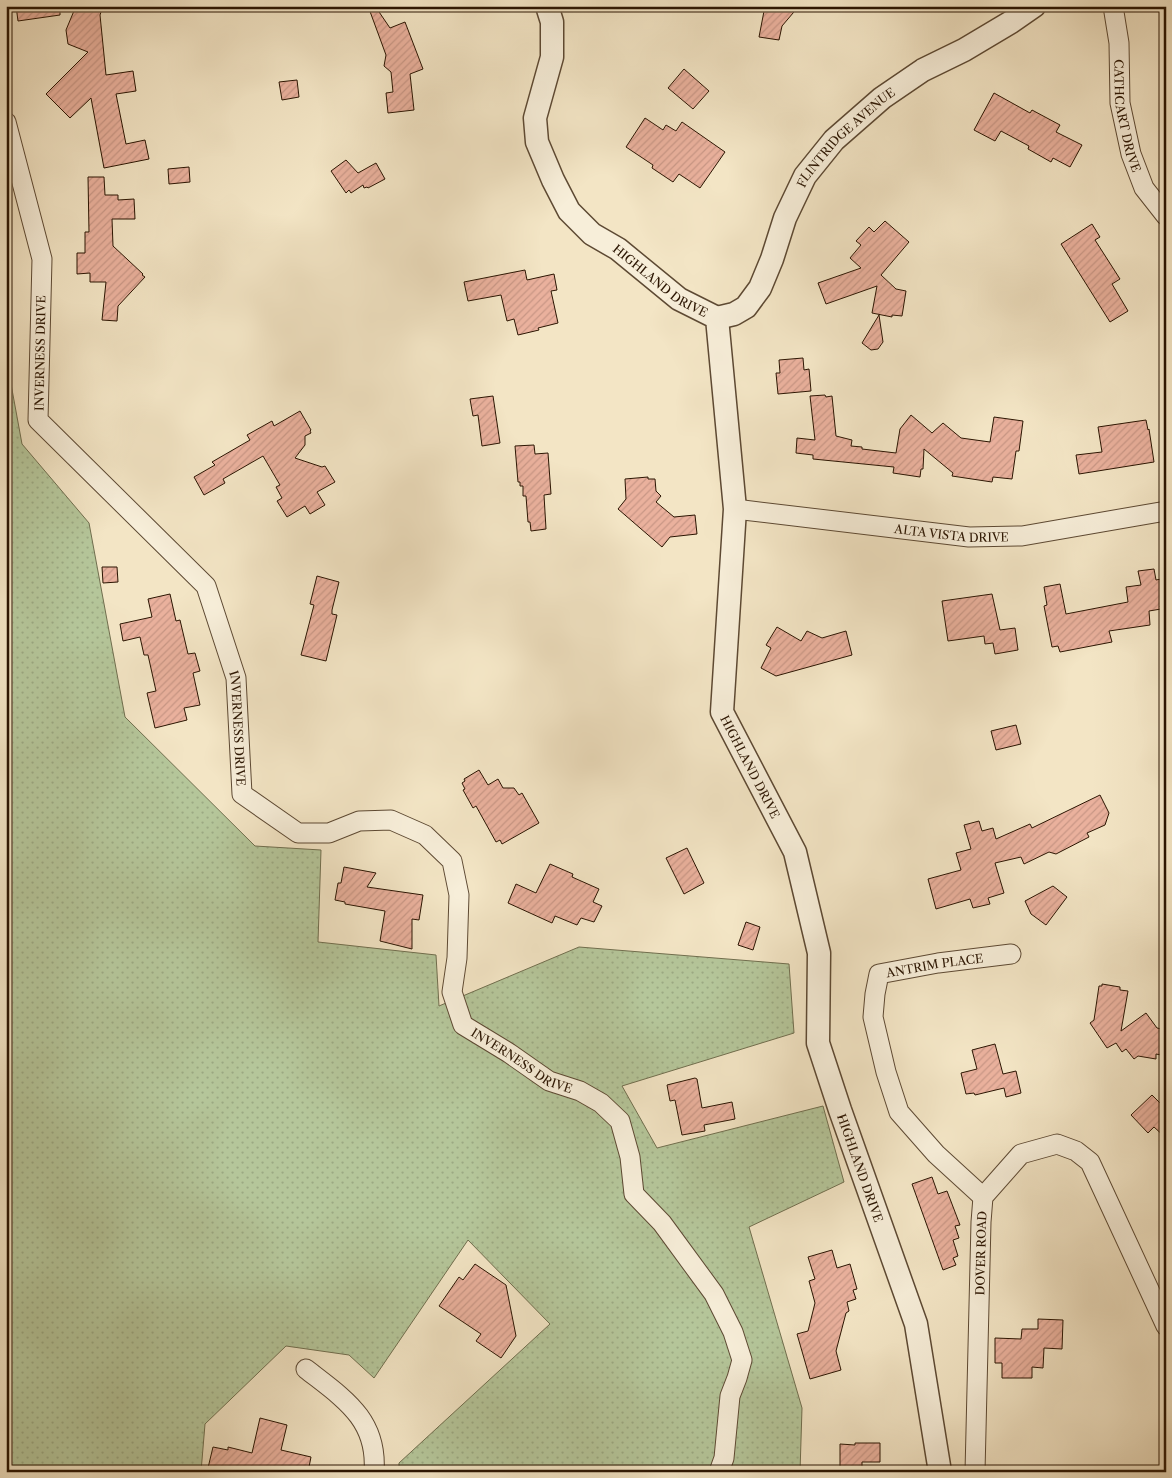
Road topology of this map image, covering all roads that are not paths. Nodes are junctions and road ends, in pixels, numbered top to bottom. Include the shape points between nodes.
1 (547, 6) edge
2 (1034, 6) edge
3 (1113, 6) edge
4 (6, 122) edge
5 (1166, 216) edge
6 (717, 318) junction
7 (735, 509) junction
8 (1166, 511) edge
9 (1011, 954) dead end
10 (984, 1197) junction
11 (1166, 1326) edge
12 (306, 1369) dead end
13 (374, 1472) edge
14 (719, 1472) edge
15 (940, 1472) edge
16 (975, 1472) edge

1 - 6 street, HIGHLAND DRIVE via 552,22 552,56 535,118 537,142 569,211 592,234 618,249 679,299
2 - 6 street, FLINTRIDGE AVENUE via 964,50 923,70 882,98 834,140 805,176 785,218 760,288 746,307
3 - 5 street, CATHCART DRIVE via 1119,43 1120,103 1131,154 1144,188
4 - 14 street, INVERNESS DRIVE via 42,258 38,420 206,586 236,678 242,794 298,833 330,833 359,821 391,820 425,835 452,861 459,895 457,958 452,992 463,1025 549,1081 580,1091 601,1103 620,1121 630,1157 634,1194 662,1223 714,1294 733,1332 742,1360 730,1396 724,1458
6 - 7 street, HIGHLAND DRIVE
7 - 8 street, ALTA VISTA DRIVE via 969,537 1022,536
7 - 15 street, HIGHLAND DRIVE via 722,712 795,852 819,953 818,1043 916,1324
9 - 10 street, ANTRIM PLACE via 879,974 875,994 873,1017 899,1112 936,1154
10 - 11 street, DOVER ROAD via 1021,1154 1057,1144 1076,1151 1090,1162
10 - 16 street, DOVER ROAD
12 - 13 street via 349,1403 368,1430 376,1456

